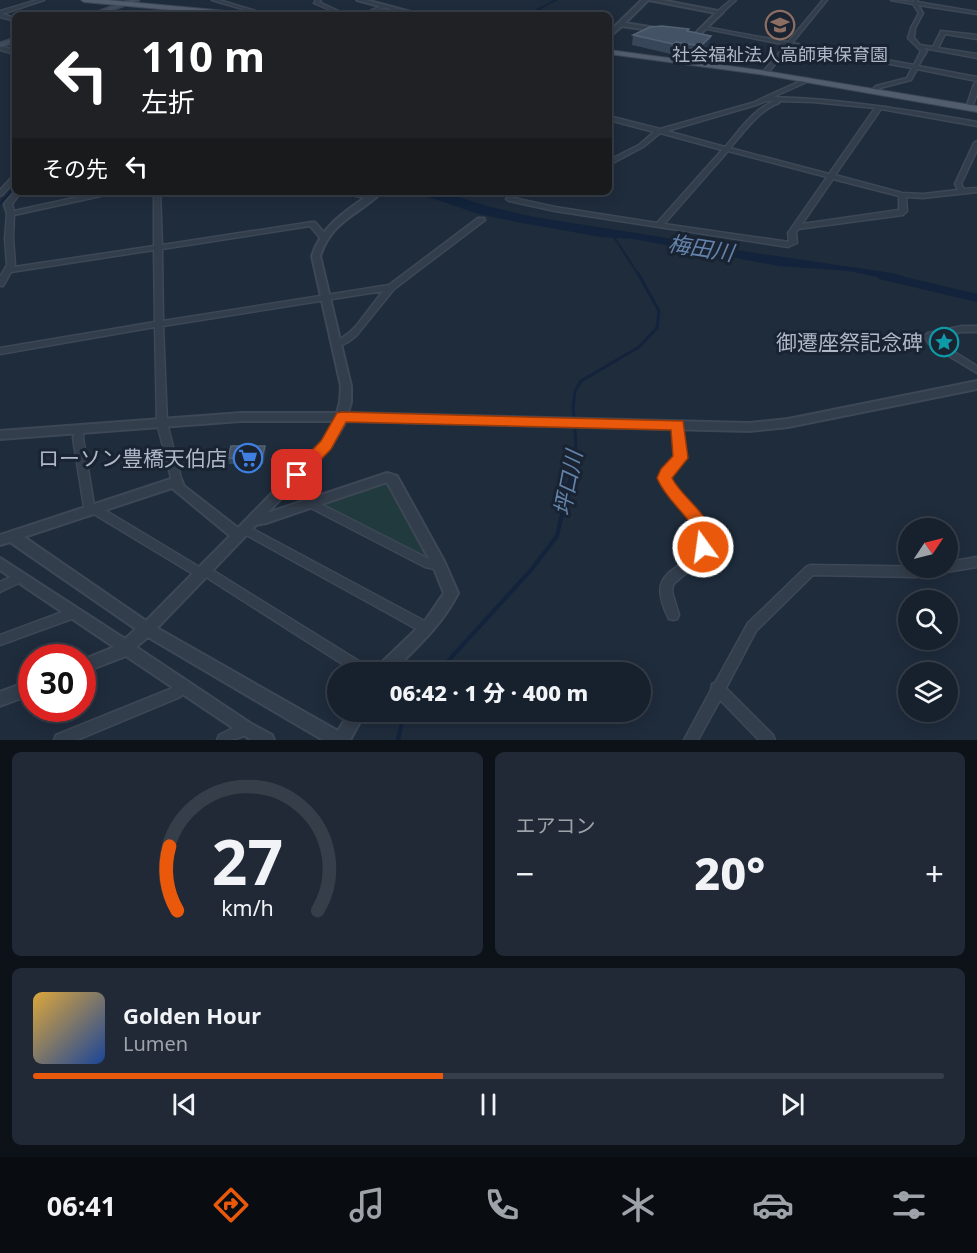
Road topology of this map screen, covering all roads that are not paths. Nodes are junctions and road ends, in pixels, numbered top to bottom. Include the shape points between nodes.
1 (42, 0) edge
2 (84, 0) edge
3 (136, 0) edge
4 (214, 0) edge
5 (320, 0) edge
6 (360, 0) edge
7 (645, 0) edge
8 (652, 0) edge
9 (734, 0) edge
10 (825, 0) edge
11 (893, 0) edge
12 (915, 2) edge
13 (126, 4) junction
14 (383, 7) junction
15 (200, 11) junction
16 (101, 12) edge
17 (197, 12) edge
18 (212, 12) edge
19 (256, 12) edge
20 (338, 12) edge
21 (370, 12) edge
22 (406, 12) edge
23 (720, 12) junction
24 (977, 13) edge
25 (0, 14) edge
26 (620, 24) junction
27 (705, 28) junction
28 (612, 32) edge
29 (968, 35) junction
30 (977, 37) edge
31 (788, 42) junction
32 (920, 46) junction
33 (935, 48) junction
34 (612, 52) edge
35 (961, 53) junction
36 (977, 56) edge
37 (916, 69) junction
38 (765, 73) junction
39 (807, 80) junction
40 (977, 81) edge
41 (874, 91) junction
42 (975, 93) edge
43 (765, 99) junction
44 (791, 100) junction
45 (879, 107) junction
46 (973, 109) edge
47 (612, 119) edge
48 (977, 124) edge
49 (658, 132) junction
50 (977, 143) edge
51 (726, 149) junction
52 (612, 161) edge
53 (832, 177) junction
54 (11, 184) edge
55 (961, 190) junction
56 (977, 190) edge
57 (0, 194) edge
58 (16, 195) edge
59 (96, 195) edge
60 (157, 195) edge
61 (374, 195) edge
62 (515, 195) edge
63 (902, 195) junction
64 (11, 214) junction
65 (480, 220) dead end
66 (659, 225) junction
67 (797, 227) junction
68 (323, 236) junction
69 (159, 248) junction
70 (9, 270) junction
71 (0, 284) edge
72 (392, 286) junction
73 (325, 296) junction
74 (159, 324) junction
75 (977, 329) edge
76 (336, 345) junction
77 (0, 351) edge
78 (977, 370) edge
79 (977, 386) edge
80 (342, 417) junction
81 (162, 423) junction
82 (678, 425) junction
83 (79, 429) junction
84 (0, 435) edge
85 (177, 482) junction
86 (310, 503) junction
87 (91, 510) junction
88 (246, 528) junction
89 (6, 538) edge
90 (977, 562) edge
91 (0, 563) edge
92 (439, 565) junction
93 (958, 565) edge
94 (203, 572) junction
95 (898, 572) edge
96 (21, 577) junction
97 (0, 587) edge
98 (73, 613) junction
99 (674, 615) dead end
100 (426, 628) junction
101 (147, 629) junction
102 (0, 640) edge
103 (127, 646) junction
104 (96, 661) edge
105 (350, 662) edge
106 (392, 662) edge
107 (184, 686) junction
108 (717, 688) junction
109 (18, 692) edge
110 (0, 699) edge
111 (351, 722) edge
112 (245, 728) junction
113 (61, 740) edge
114 (224, 740) edge
115 (266, 740) edge
116 (340, 740) edge
117 (691, 740) edge
118 (768, 740) edge

1 - 25 street
2 - 13 main road
3 - 13 main road
4 - 19 street
5 - 20 street via 316,2
6 - 14 street
7 - 26 street
8 - 23 street
9 - 23 street
10 - 31 street
11 - 12 street
12 - 24 street
12 - 32 street via 921,13 911,38
13 - 15 main road
13 - 16 main road
14 - 21 street
14 - 22 street
15 - 17 street
15 - 18 main road
23 - 27 street
26 - 27 street via 696,36
26 - 28 street
27 - 31 street
29 - 30 street
29 - 33 street via 943,33
29 - 35 street
31 - 37 street
31 - 38 street
32 - 33 street
32 - 37 street via 924,51
33 - 35 street
34 - 38 main road
35 - 36 street
37 - 40 street
37 - 41 street via 909,79
38 - 39 main road
39 - 41 main road
39 - 43 street
40 - 42 street
41 - 46 main road
42 - 46 street
43 - 44 street
43 - 49 street
44 - 45 street
44 - 51 street via 768,105
45 - 48 street
45 - 53 street
47 - 49 street
49 - 51 street
49 - 52 street
50 - 55 street via 958,184
51 - 53 street
51 - 66 street
53 - 63 street
53 - 67 street
54 - 57 street
55 - 56 street
55 - 63 street
58 - 64 street via 8,204
59 - 64 street
60 - 69 street
61 - 68 street
62 - 66 street via 508,201
63 - 67 street via 900,213
64 - 70 street
65 - 72 street
66 - 67 street via 788,245 793,243 792,233
68 - 69 street via 312,225
68 - 73 street via 316,256
69 - 70 street
69 - 74 street
70 - 71 street
72 - 73 street
72 - 76 street via 363,327
73 - 74 street
73 - 76 street
74 - 77 street
74 - 81 street
75 - 78 street via 928,336
76 - 80 street via 346,386
79 - 82 street via 788,423 749,427
80 - 81 street via 241,417
80 - 82 street
80 - 88 street via 326,445
81 - 83 street
81 - 85 street
82 - 99 street via 680,458 664,478 704,534 697,556 667,583
83 - 84 street
83 - 87 street
85 - 87 street
85 - 88 street via 178,488
86 - 88 street
86 - 92 street via 429,564
86 - 92 street via 387,477 393,479
87 - 89 street
87 - 94 street
88 - 94 street
88 - 100 street
89 - 101 street
90 - 93 street
91 - 96 street
92 - 100 street via 451,593
94 - 101 street
94 - 105 street
95 - 108 street via 810,570 752,627
96 - 97 street
96 - 98 street
98 - 102 street
98 - 103 street
100 - 106 street
101 - 103 street
101 - 116 street
103 - 104 street
103 - 107 street
107 - 112 street
107 - 113 street
108 - 117 street
108 - 118 street
109 - 110 street
111 - 116 street
112 - 114 street
112 - 115 street

